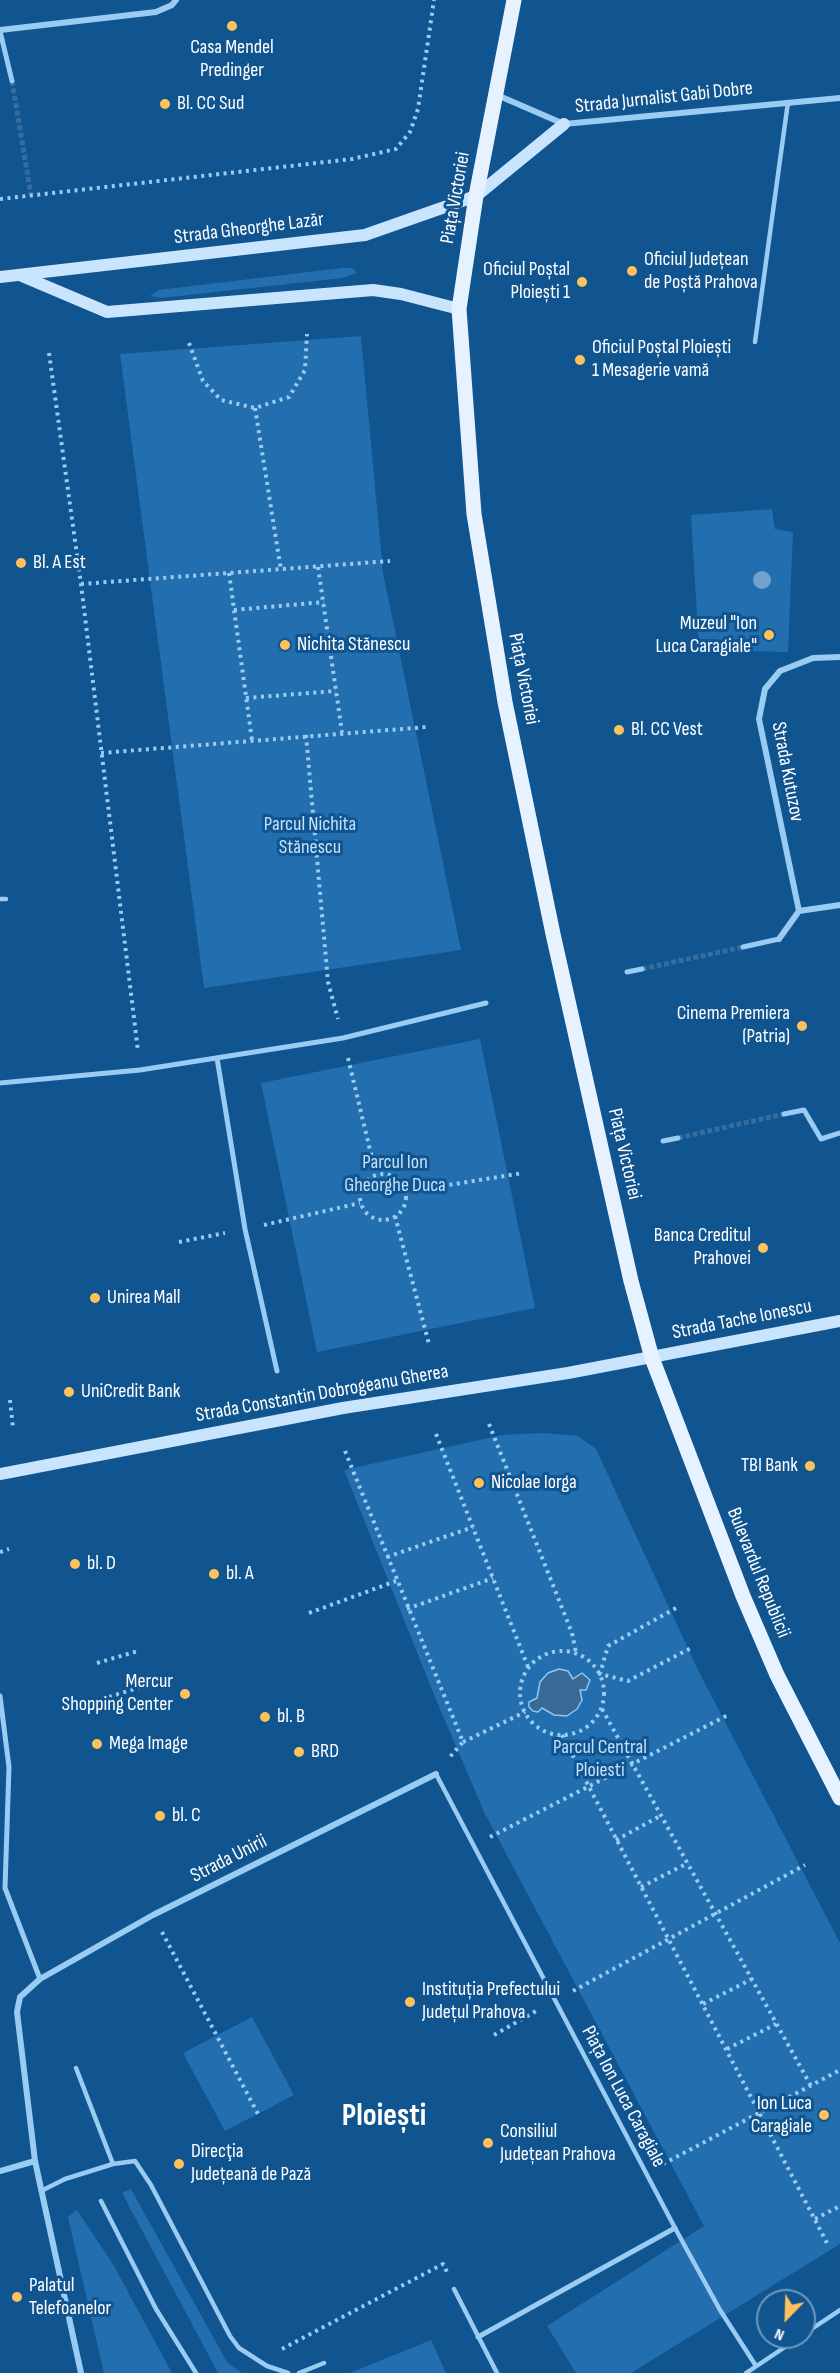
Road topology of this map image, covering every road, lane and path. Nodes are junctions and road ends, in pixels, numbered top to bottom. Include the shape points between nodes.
1 (176, 0) edge
2 (434, 0) edge
3 (514, 0) edge
4 (0, 31) edge
5 (12, 81) tunnel mouth
6 (497, 94) junction
7 (840, 98) edge
8 (788, 102) junction
9 (564, 124) junction
10 (476, 196) junction
11 (0, 199) edge
12 (21, 275) junction
13 (0, 277) edge
14 (459, 309) junction
15 (308, 334) dead end
16 (755, 342) dead end
17 (189, 343) dead end
18 (49, 353) dead end
19 (255, 408) junction
20 (390, 561) dead end
21 (318, 567) junction
22 (281, 570) junction
23 (230, 573) junction
24 (81, 584) junction
25 (324, 602) junction
26 (234, 610) junction
27 (840, 657) edge
28 (336, 691) junction
29 (246, 698) junction
30 (427, 727) dead end
31 (342, 732) junction
32 (306, 735) junction
33 (252, 740) junction
34 (101, 753) junction
35 (0, 899) edge
36 (6, 899) dead end
37 (840, 905) edge
38 (799, 911) junction
39 (779, 939) joint
40 (743, 947) tunnel mouth
41 (642, 969) tunnel mouth
42 (627, 972) dead end
43 (486, 1003) dead end
44 (344, 1038) junction
45 (217, 1058) junction
46 (140, 1070) junction
47 (0, 1083) edge
48 (784, 1114) tunnel mouth
49 (840, 1132) edge
50 (678, 1138) tunnel mouth
51 (663, 1141) dead end
52 (523, 1173) dead end
53 (376, 1174) junction
54 (405, 1192) junction
55 (360, 1203) junction
56 (395, 1216) junction
57 (246, 1229) junction
58 (179, 1242) dead end
59 (840, 1321) edge
60 (429, 1344) dead end
61 (652, 1358) junction
62 (277, 1371) dead end
63 (10, 1400) dead end
64 (489, 1424) dead end
65 (13, 1428) dead end
66 (436, 1434) dead end
67 (345, 1451) dead end
68 (0, 1474) edge
69 (473, 1527) junction
70 (9, 1549) dead end
71 (0, 1552) edge
72 (387, 1557) junction
73 (493, 1578) junction
74 (396, 1581) junction
75 (676, 1608) dead end
76 (407, 1609) junction
77 (309, 1612) dead end
78 (693, 1647) dead end
79 (138, 1652) dead end
80 (576, 1653) junction
81 (97, 1663) dead end
82 (528, 1667) junction
83 (600, 1674) junction
84 (150, 1684) dead end
85 (0, 1696) edge
86 (110, 1697) dead end
87 (602, 1709) junction
88 (525, 1712) junction
89 (728, 1715) dead end
90 (562, 1735) junction
91 (463, 1742) junction
92 (634, 1764) junction
93 (436, 1774) junction
94 (588, 1787) junction
95 (840, 1798) edge
96 (662, 1815) junction
97 (616, 1840) junction
98 (473, 1846) junction
99 (688, 1863) junction
100 (805, 1865) dead end
101 (641, 1887) junction
102 (3, 1888) edge
103 (716, 1913) junction
104 (153, 1915) junction
105 (669, 1939) junction
106 (40, 1979) junction
107 (752, 1979) junction
108 (555, 2000) junction
109 (703, 2004) junction
110 (776, 2024) junction
111 (494, 2035) dead end
112 (727, 2049) junction
113 (76, 2068) dead end
114 (840, 2070) edge
115 (811, 2086) junction
116 (761, 2113) junction
117 (258, 2114) dead end
118 (35, 2161) junction
119 (113, 2164) junction
120 (0, 2170) edge
121 (647, 2173) junction
122 (41, 2191) junction
123 (100, 2201) dead end
124 (840, 2206) edge
125 (815, 2219) junction
126 (675, 2228) junction
127 (827, 2243) dead end
128 (454, 2289) joint
129 (840, 2310) edge
130 (816, 2326) edge
131 (478, 2337) junction
132 (782, 2349) edge
133 (273, 2352) dead end
134 (324, 2363) dead end
135 (756, 2366) junction
136 (81, 2373) edge
137 (196, 2373) edge
138 (288, 2373) edge
139 (298, 2373) edge
140 (497, 2373) edge
141 (746, 2373) edge

1 - 4 street via 156,12
2 - 11 path via 418,109 410,132 396,149 352,159
3 - 6 main road, Piața Victoriei
4 - 5 street
6 - 9 street, Strada Jurnalist Gabi Dobre
6 - 10 main road, Piața Victoriei
7 - 8 street, Strada Jurnalist Gabi Dobre
8 - 9 street, Strada Jurnalist Gabi Dobre
8 - 16 lane
9 - 10 main road, Strada Gheorghe Lazăr
10 - 12 main road, Strada Gheorghe Lazăr via 365,235
10 - 14 main road, Piața Victoriei
12 - 13 main road, Strada Gheorghe Lazăr
12 - 14 main road, Strada Gheorghe Lazăr via 107,312 373,290
14 - 61 main road, Piața Victoriei via 474,514 505,702 555,945
15 - 19 path via 305,370 289,397
17 - 19 path via 203,381 221,400
18 - 24 path
19 - 22 path
20 - 21 path
21 - 22 path
21 - 25 path
22 - 23 path
23 - 24 path
23 - 26 path
24 - 34 path
25 - 26 path
25 - 28 path
26 - 29 path
27 - 38 street, Strada Kutuzov via 813,658 780,671 765,689 759,719
28 - 29 path
28 - 31 path
29 - 33 path
30 - 31 path
31 - 32 path
32 - 33 path
32 - 44 path via 328,982
33 - 34 path
34 - 46 path
35 - 36 lane
37 - 38 street
38 - 39 street
39 - 40 street
41 - 42 street
43 - 44 street
44 - 45 street
44 - 53 path
45 - 46 street
45 - 57 street
46 - 47 street
48 - 49 street via 804,1110 821,1139
50 - 51 street
52 - 54 path
53 - 54 path via 391,1175
53 - 55 path via 361,1188
54 - 56 path via 404,1206
55 - 56 path via 374,1218
55 - 57 path
56 - 60 path
57 - 58 path
57 - 62 street
59 - 61 main road, Strada Tache Ionescu
61 - 68 main road, Strada Constantin Dobrogeanu Gherea via 342,1408
61 - 95 main road, Bulevardul Republicii via 743,1596 777,1675
63 - 65 path
64 - 80 path via 572,1634
66 - 69 path
67 - 72 path
69 - 72 path
69 - 73 path
70 - 71 path
72 - 74 path
73 - 76 path
73 - 82 path
74 - 76 path
74 - 77 path
75 - 83 path via 608,1646
76 - 91 path
78 - 83 path via 628,1681
79 - 81 path
80 - 82 path via 552,1652
80 - 83 path
82 - 88 path via 520,1692
83 - 87 path via 604,1685
84 - 86 path
85 - 102 street via 9,1767
87 - 90 path via 586,1728
87 - 92 path
88 - 90 path via 538,1728
88 - 91 path
89 - 92 path
90 - 94 path
91 - 93 path
92 - 94 path
92 - 96 path
93 - 98 lane, Piața Ion Luca Caragiale
93 - 104 street, Strada Unirii
94 - 97 path
94 - 98 path
96 - 97 path
96 - 99 path
97 - 101 path
98 - 108 lane, Piața Ion Luca Caragiale
99 - 101 path
99 - 103 path
100 - 103 path
101 - 105 path
102 - 106 street
103 - 105 path
103 - 107 path
104 - 106 street, Strada Unirii
104 - 117 path
105 - 108 path
105 - 109 path
106 - 118 street, Strada Unirii via 20,1997 17,2012
107 - 109 path
107 - 110 path
108 - 111 path
108 - 121 lane, Piața Ion Luca Caragiale
109 - 112 path
110 - 112 path
110 - 115 path
112 - 116 path
113 - 119 lane
114 - 115 path
115 - 116 path
116 - 121 path
116 - 125 path
118 - 120 street
118 - 122 street, Strada Unirii
119 - 122 lane
119 - 138 lane via 135,2161 239,2348 267,2366
121 - 126 lane, Piața Ion Luca Caragiale
122 - 136 street, Strada Unirii
123 - 137 lane via 156,2309
124 - 125 path
125 - 127 path
126 - 131 street
126 - 135 lane, Piața Ion Luca Caragiale
128 - 131 lane
128 - 133 path via 443,2264 291,2347
129 - 130 lane
131 - 140 lane
132 - 135 lane
134 - 139 lane
135 - 141 lane

